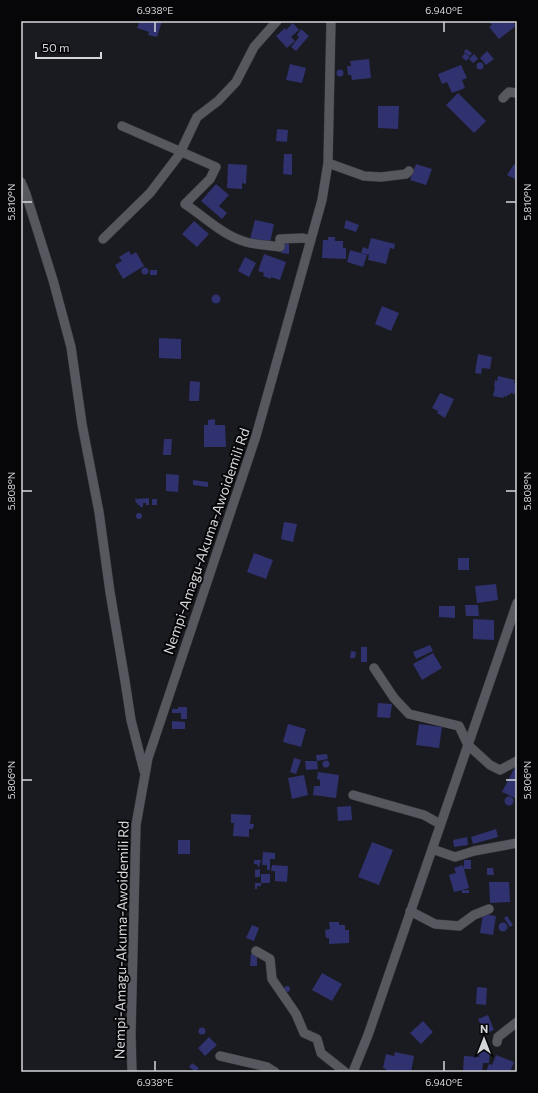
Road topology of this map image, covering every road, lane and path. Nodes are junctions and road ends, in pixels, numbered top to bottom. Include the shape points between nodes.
1 (277, 21) edge
2 (331, 21) edge
3 (517, 93) edge
4 (503, 98) dead end
5 (122, 126) dead end
6 (181, 152) junction
7 (328, 163) junction
8 (410, 171) dead end
9 (21, 182) edge
10 (103, 239) dead end
11 (311, 240) junction
12 (517, 603) edge
13 (374, 668) dead end
14 (468, 745) junction
15 (517, 761) edge
16 (145, 775) junction
17 (353, 795) dead end
18 (440, 824) junction
19 (517, 843) edge
20 (432, 849) junction
21 (489, 909) dead end
22 (410, 911) junction
23 (256, 951) dead end
24 (517, 1022) edge
25 (497, 1042) dead end
26 (220, 1056) dead end
27 (132, 1072) edge
28 (274, 1072) edge
29 (345, 1072) edge
30 (353, 1072) edge

1 - 6 street via 254,47 236,82 218,101 197,117
2 - 7 street, Nempi-Amagu-Akuma-Awoidemili Rd
3 - 4 street via 509,92
5 - 6 street
6 - 10 street via 150,193
6 - 11 street via 216,167 210,179 185,204 222,232 246,242 280,247 280,239
7 - 8 street via 364,176 380,177 406,174
7 - 11 street, Nempi-Amagu-Akuma-Awoidemili Rd via 322,200
9 - 16 street via 53,280 71,347 131,720
11 - 16 street, Nempi-Amagu-Akuma-Awoidemili Rd via 256,436 148,758
12 - 14 street
13 - 14 street via 394,698 409,714 459,726
14 - 15 street via 490,765 500,770
14 - 18 street
16 - 27 street, Nempi-Amagu-Akuma-Awoidemili Rd via 136,825
17 - 18 street via 424,815
18 - 20 street
19 - 20 street via 455,857
20 - 22 street
21 - 22 street via 459,926 435,924
22 - 30 street
23 - 29 street via 270,959 272,979 296,1014 304,1033 317,1039 321,1053
24 - 25 street via 498,1037
26 - 28 street via 268,1067

